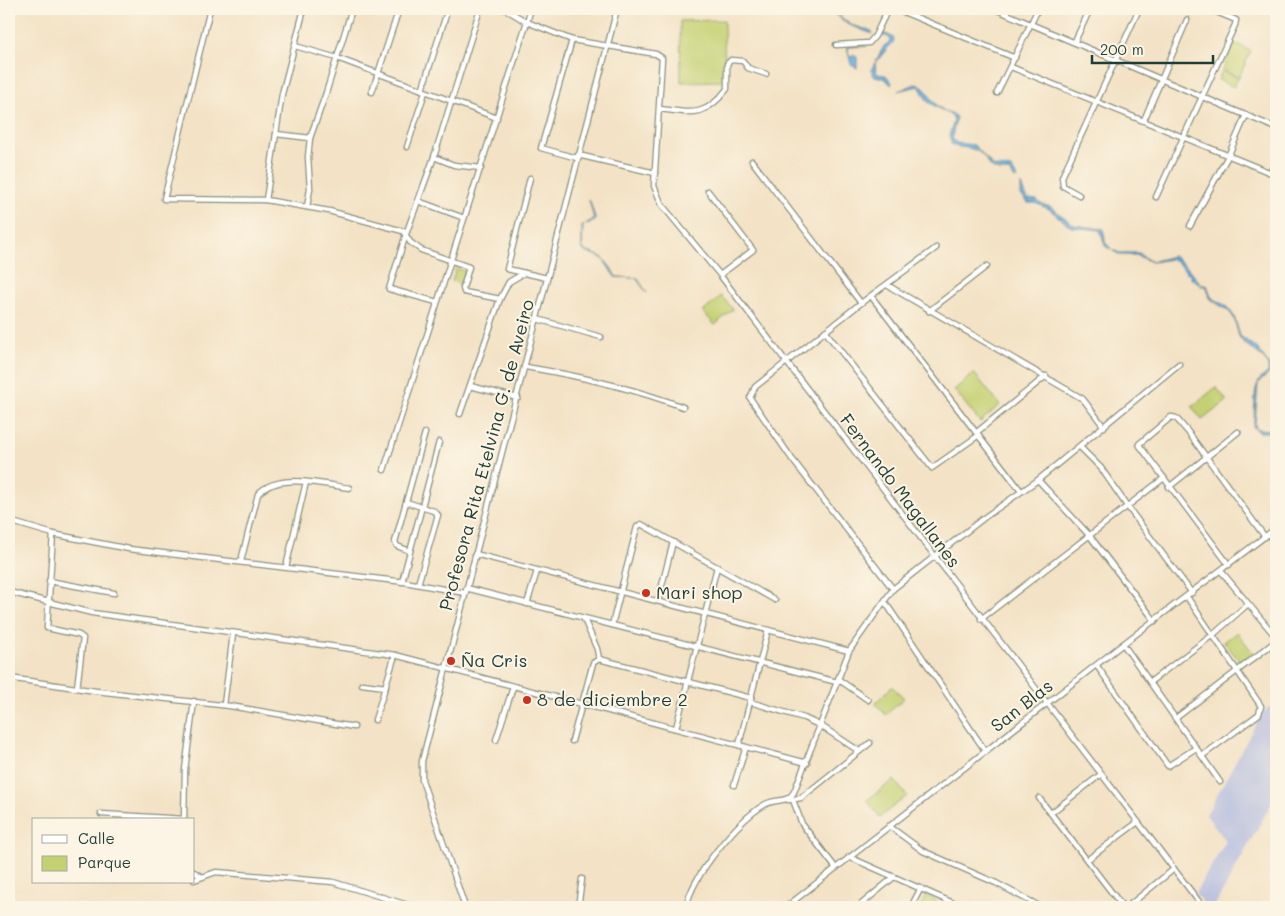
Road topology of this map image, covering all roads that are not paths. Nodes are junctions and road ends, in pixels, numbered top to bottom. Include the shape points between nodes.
1 (210, 9) edge
2 (304, 9) edge
3 (352, 9) edge
4 (399, 9) edge
5 (448, 9) edge
6 (480, 9) edge
7 (504, 9) edge
8 (531, 9) edge
9 (618, 9) edge
10 (888, 9) edge
11 (896, 9) edge
12 (995, 9) edge
13 (1038, 9) edge
14 (1090, 9) edge
15 (1139, 9) edge
16 (1209, 9) edge
17 (1187, 20) dead end
18 (527, 22) junction
19 (1032, 23) junction
20 (572, 40) junction
21 (1075, 41) junction
22 (836, 45) dead end
23 (294, 46) junction
24 (606, 47) junction
25 (337, 58) junction
26 (1015, 58) junction
27 (1116, 59) junction
28 (1011, 67) junction
29 (379, 74) junction
30 (766, 74) dead end
31 (1162, 80) junction
32 (423, 91) junction
33 (372, 92) dead end
34 (997, 93) dead end
35 (1204, 96) junction
36 (1097, 101) junction
37 (451, 102) junction
38 (660, 109) junction
39 (1246, 115) junction
40 (497, 118) junction
41 (1144, 120) junction
42 (1276, 128) edge
43 (276, 134) junction
44 (310, 138) junction
45 (1185, 138) junction
46 (407, 146) dead end
47 (1229, 154) junction
48 (434, 157) junction
49 (577, 157) junction
50 (752, 161) dead end
51 (1276, 161) edge
52 (481, 168) junction
53 (655, 173) junction
54 (1274, 174) edge
55 (530, 178) dead end
56 (708, 192) dead end
57 (1079, 195) dead end
58 (1156, 197) dead end
59 (266, 200) junction
60 (418, 201) junction
61 (307, 207) junction
62 (464, 218) junction
63 (1190, 226) dead end
64 (406, 234) junction
65 (936, 248) dead end
66 (450, 260) junction
67 (987, 266) dead end
68 (524, 273) junction
69 (720, 275) junction
70 (547, 278) junction
71 (887, 285) junction
72 (871, 296) junction
73 (500, 299) junction
74 (437, 302) junction
75 (861, 303) junction
76 (929, 311) junction
77 (537, 319) junction
78 (825, 330) junction
79 (601, 337) dead end
80 (785, 363) junction
81 (1179, 364) dead end
82 (526, 367) junction
83 (1046, 376) junction
84 (470, 386) junction
85 (518, 398) junction
86 (683, 407) dead end
87 (460, 414) dead end
88 (1104, 427) junction
89 (1238, 432) dead end
90 (425, 433) dead end
91 (978, 433) junction
92 (439, 442) dead end
93 (1080, 447) junction
94 (1206, 457) junction
95 (384, 470) dead end
96 (1164, 478) junction
97 (1038, 480) junction
98 (306, 482) junction
99 (1169, 487) junction
100 (349, 488) dead end
101 (1021, 491) junction
102 (406, 502) junction
103 (1127, 506) junction
104 (422, 507) junction
105 (9, 521) edge
106 (1276, 528) edge
107 (53, 534) junction
108 (1089, 535) junction
109 (1267, 536) junction
110 (674, 542) junction
111 (1276, 542) edge
112 (410, 551) junction
113 (475, 554) junction
114 (933, 556) junction
115 (241, 561) junction
116 (1229, 565) junction
117 (286, 567) junction
118 (717, 567) junction
119 (537, 571) junction
120 (1220, 571) junction
121 (49, 581) junction
122 (402, 582) junction
123 (418, 584) junction
124 (893, 589) junction
125 (465, 591) junction
126 (9, 592) edge
127 (622, 592) junction
128 (114, 593) dead end
129 (1192, 593) junction
130 (1187, 597) junction
131 (775, 600) dead end
132 (658, 601) junction
133 (885, 602) junction
134 (48, 603) junction
135 (527, 604) junction
136 (1248, 604) junction
137 (705, 613) junction
138 (584, 619) junction
139 (981, 619) junction
140 (1155, 621) junction
141 (612, 626) junction
142 (768, 630) junction
143 (233, 634) junction
144 (1214, 634) junction
145 (1276, 637) edge
146 (1276, 641) edge
147 (1123, 644) junction
148 (696, 647) junction
149 (849, 650) junction
150 (395, 655) junction
151 (599, 660) junction
152 (758, 664) junction
153 (1097, 666) junction
154 (445, 668) junction
155 (1239, 671) junction
156 (9, 678) edge
157 (838, 680) junction
158 (688, 682) junction
159 (1150, 682) junction
160 (362, 684) dead end
161 (386, 687) junction
162 (513, 687) junction
163 (77, 688) junction
164 (750, 700) junction
165 (868, 700) dead end
166 (194, 701) junction
167 (1048, 704) junction
168 (224, 705) junction
169 (582, 705) junction
170 (1176, 718) junction
171 (375, 720) dead end
172 (821, 726) junction
173 (354, 727) dead end
174 (676, 728) junction
175 (496, 740) dead end
176 (572, 741) dead end
177 (870, 743) dead end
178 (739, 745) junction
179 (746, 746) junction
180 (1196, 748) junction
181 (859, 751) junction
182 (986, 752) junction
183 (1202, 756) junction
184 (807, 763) junction
185 (1100, 775) junction
186 (1220, 782) dead end
187 (734, 785) dead end
188 (1039, 798) dead end
189 (791, 800) junction
190 (1051, 813) junction
191 (101, 814) dead end
192 (167, 818) edge
193 (184, 818) edge
194 (1138, 822) junction
195 (890, 826) junction
196 (849, 857) junction
197 (1087, 860) junction
198 (835, 868) junction
199 (1174, 869) junction
200 (195, 873) edge
201 (202, 877) junction
202 (894, 877) junction
203 (582, 879) dead end
204 (195, 880) edge
205 (921, 888) junction
206 (1276, 899) edge
207 (624, 906) edge
208 (414, 907) edge
209 (464, 907) edge
210 (578, 907) edge
211 (634, 907) edge
212 (686, 907) edge
213 (786, 907) edge
214 (858, 907) edge
215 (912, 907) edge
216 (962, 907) edge
217 (1041, 907) edge
218 (1124, 907) edge
219 (1127, 907) edge
220 (1202, 907) edge
221 (1272, 907) edge

1 - 59 street via 164,198
2 - 23 street
3 - 25 street
4 - 29 street
5 - 32 street
6 - 37 street
7 - 18 street
8 - 18 street
9 - 24 street, Profesora Rita Etelvina G. de Aveiro
10 - 22 street via 869,43
11 - 26 street
12 - 19 street
13 - 19 street
14 - 21 street
15 - 27 street
16 - 35 street via 1236,20
17 - 31 street
18 - 20 street
18 - 40 street
19 - 21 street
19 - 26 street
20 - 24 street
20 - 49 street via 541,148
21 - 27 street
23 - 25 street
23 - 43 street
24 - 38 street, Fernando Magallanes via 660,55 663,64
24 - 49 street, Profesora Rita Etelvina G. de Aveiro
25 - 29 street
25 - 44 street
26 - 28 street
27 - 31 street
27 - 36 street
28 - 34 street
28 - 36 street
29 - 32 street
29 - 33 street
30 - 38 street via 748,68 743,60 730,60 727,64 727,90 706,108 694,113
31 - 35 street
31 - 41 street
32 - 37 street
32 - 46 street
35 - 39 street
35 - 45 street
36 - 41 street
36 - 57 street via 1062,177 1063,186
37 - 40 street
37 - 48 street
38 - 53 street, Fernando Magallanes
39 - 42 street
39 - 47 street
40 - 52 street
41 - 45 street
43 - 44 street
43 - 59 street
44 - 61 street
45 - 47 street
45 - 58 street
47 - 54 street
47 - 63 street
48 - 52 street via 462,167
48 - 60 street
49 - 53 street
49 - 70 street, Profesora Rita Etelvina G. de Aveiro
50 - 75 street
51 - 54 street
52 - 62 street
53 - 69 street, Fernando Magallanes via 654,186 662,205
55 - 68 street via 507,269
56 - 69 street via 753,250
59 - 61 street
60 - 62 street
60 - 64 street
61 - 64 street
62 - 66 street
64 - 66 street via 415,246
64 - 74 street via 389,289
65 - 71 street
66 - 73 street via 469,266 464,292
66 - 74 street
67 - 76 street
68 - 70 street
68 - 73 street via 509,282
69 - 80 street, Fernando Magallanes
70 - 77 street, Profesora Rita Etelvina G. de Aveiro
71 - 72 street
71 - 76 street
72 - 75 street
72 - 91 street
73 - 84 street
74 - 95 street
75 - 78 street
76 - 83 street
77 - 79 street
77 - 82 street, Profesora Rita Etelvina G. de Aveiro
78 - 80 street
78 - 91 street via 932,468
80 - 114 street, Fernando Magallanes
80 - 124 street via 755,387 750,398 792,459
81 - 88 street
82 - 85 street, Profesora Rita Etelvina G. de Aveiro
82 - 86 street via 559,372
83 - 88 street via 1083,399
83 - 91 street
84 - 85 street
84 - 87 street
85 - 113 street, Profesora Rita Etelvina G. de Aveiro
88 - 93 street
89 - 94 street
90 - 102 street
91 - 101 street
92 - 104 street
93 - 97 street
93 - 103 street via 1102,468
94 - 96 street via 1176,418 1171,417 1139,444
94 - 99 street
94 - 109 street
96 - 99 street
96 - 103 street
97 - 101 street
97 - 108 street
98 - 100 street
98 - 115 street via 289,480 258,494
98 - 117 street
99 - 116 street
101 - 114 street
102 - 104 street
102 - 112 street via 395,542
103 - 108 street
103 - 129 street
104 - 112 street
104 - 123 street via 438,515
105 - 107 street
106 - 109 street, San Blas
107 - 115 street via 129,549
107 - 121 street
108 - 139 street
108 - 140 street
109 - 111 street
109 - 116 street, San Blas
110 - 118 street
110 - 127 street via 639,525
110 - 132 street
112 - 122 street
113 - 119 street
113 - 125 street, Profesora Rita Etelvina G. de Aveiro
114 - 124 street
114 - 139 street, Fernando Magallanes
115 - 117 street
116 - 120 street, San Blas
117 - 122 street
118 - 131 street
118 - 137 street
119 - 127 street
119 - 135 street
120 - 129 street, San Blas
120 - 136 street
121 - 128 street
121 - 134 street
122 - 123 street
123 - 125 street
124 - 133 street
125 - 135 street
125 - 154 street, Profesora Rita Etelvina G. de Aveiro
126 - 134 street
127 - 132 street
127 - 141 street
129 - 130 street, San Blas
130 - 140 street, San Blas
130 - 144 street
132 - 137 street
133 - 149 street
133 - 182 street
134 - 143 street via 92,613
134 - 163 street via 47,628 83,638
135 - 138 street
136 - 144 street
136 - 145 street
137 - 142 street
137 - 148 street
138 - 141 street
138 - 151 street
139 - 167 street, Fernando Magallanes
140 - 147 street, San Blas
141 - 148 street
142 - 149 street
142 - 152 street
143 - 150 street
143 - 168 street
144 - 155 street
144 - 159 street
146 - 155 street
147 - 153 street, San Blas
147 - 159 street
148 - 152 street
148 - 158 street
149 - 157 street
150 - 154 street
150 - 161 street
151 - 158 street
151 - 169 street via 593,662
152 - 157 street
152 - 164 street
153 - 167 street, San Blas
153 - 180 street via 1168,766
154 - 162 street
154 - 209 street, Profesora Rita Etelvina G. de Aveiro via 421,774
155 - 170 street
155 - 183 street via 1261,710
156 - 163 street
157 - 165 street
157 - 172 street
158 - 164 street
158 - 174 street
159 - 170 street
160 - 161 street
161 - 171 street
162 - 169 street
162 - 175 street
163 - 166 street
164 - 172 street
164 - 178 street
166 - 168 street
166 - 193 street via 185,770
167 - 182 street, San Blas
167 - 185 street, Fernando Magallanes
168 - 173 street
169 - 174 street
169 - 176 street
170 - 180 street
172 - 181 street
172 - 184 street
174 - 178 street
177 - 181 street
178 - 179 street
179 - 184 street
179 - 187 street
180 - 183 street
181 - 189 street via 801,798
182 - 195 street, San Blas
183 - 186 street
184 - 189 street
185 - 190 street
185 - 194 street, Fernando Magallanes
188 - 190 street
189 - 198 street via 802,824
189 - 212 street via 766,804 733,830 696,883
190 - 197 street
191 - 192 street
194 - 197 street
194 - 199 street, Fernando Magallanes
195 - 196 street, San Blas
195 - 217 street via 923,851 996,882
196 - 198 street, San Blas
196 - 202 street
197 - 218 street
198 - 213 street, San Blas
199 - 219 street
199 - 220 street, Fernando Magallanes
200 - 201 street
201 - 204 street
201 - 208 street via 216,872 333,882
202 - 205 street
202 - 214 street
203 - 210 street
205 - 215 street
205 - 216 street
206 - 221 street
207 - 211 street

